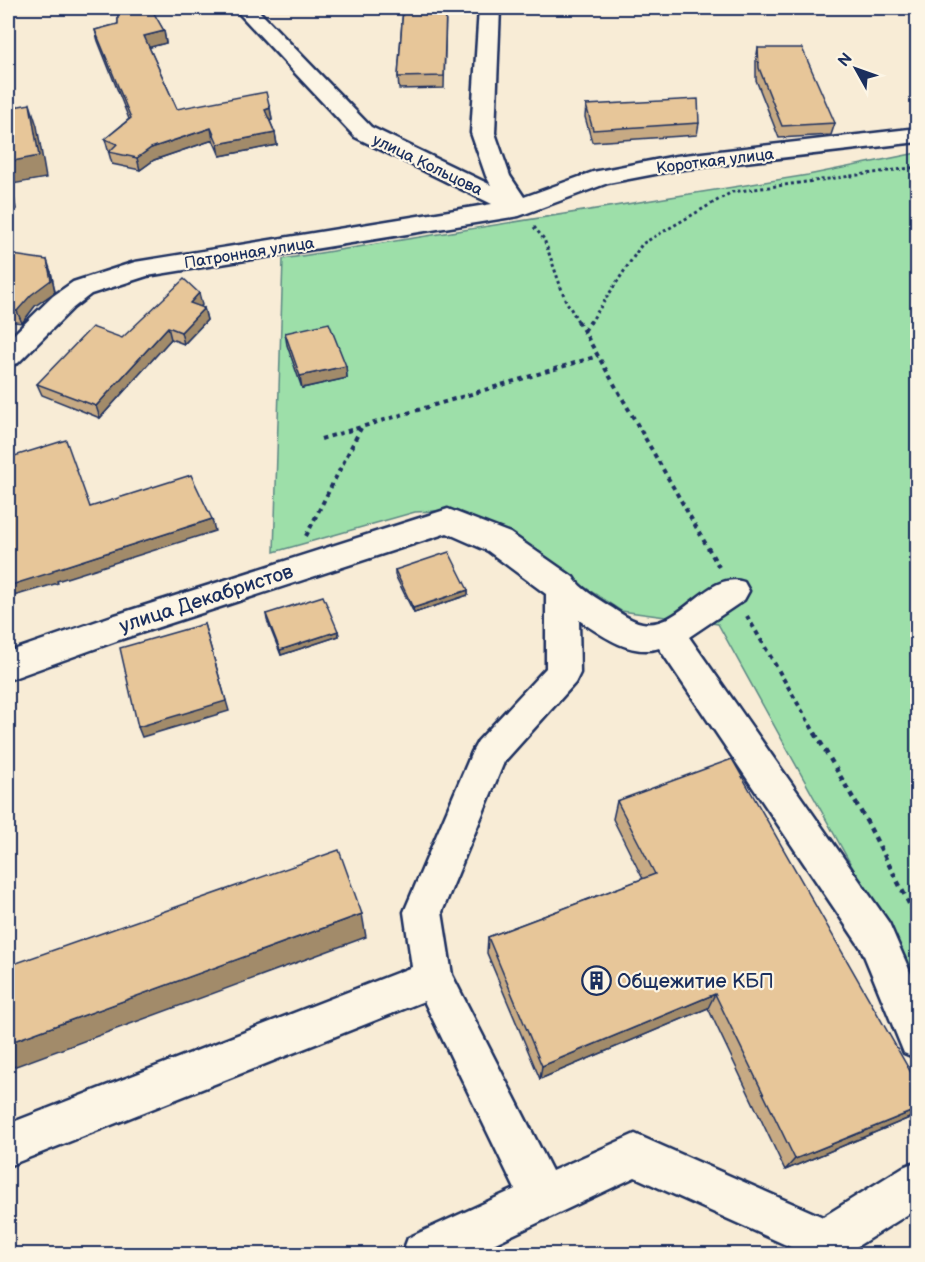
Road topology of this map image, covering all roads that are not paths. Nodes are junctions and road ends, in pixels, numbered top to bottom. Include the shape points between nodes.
1 (244, 8) edge
2 (490, 8) edge
3 (918, 135) edge
4 (519, 208) junction
5 (8, 356) edge
6 (562, 586) junction
7 (733, 591) dead end
8 (667, 633) junction
9 (8, 666) edge
10 (433, 978) junction
11 (918, 1040) edge
12 (8, 1145) edge
13 (918, 1182) edge
14 (543, 1199) junction
15 (424, 1254) edge

1 - 4 street, улица Кольцова via 363,132
2 - 4 street via 483,133 498,176
3 - 4 street, Короткая улица via 676,163 602,177
4 - 5 street, Патронная улица via 144,268 109,278 82,288 63,302
6 - 8 street, улица Декабристов via 604,620 644,637
6 - 9 street, улица Декабристов via 498,541 448,520
6 - 10 street via 563,673 490,752 423,912
7 - 8 street
8 - 11 street via 875,936
10 - 12 street
10 - 14 street
13 - 14 street via 826,1241 635,1155
14 - 15 street

